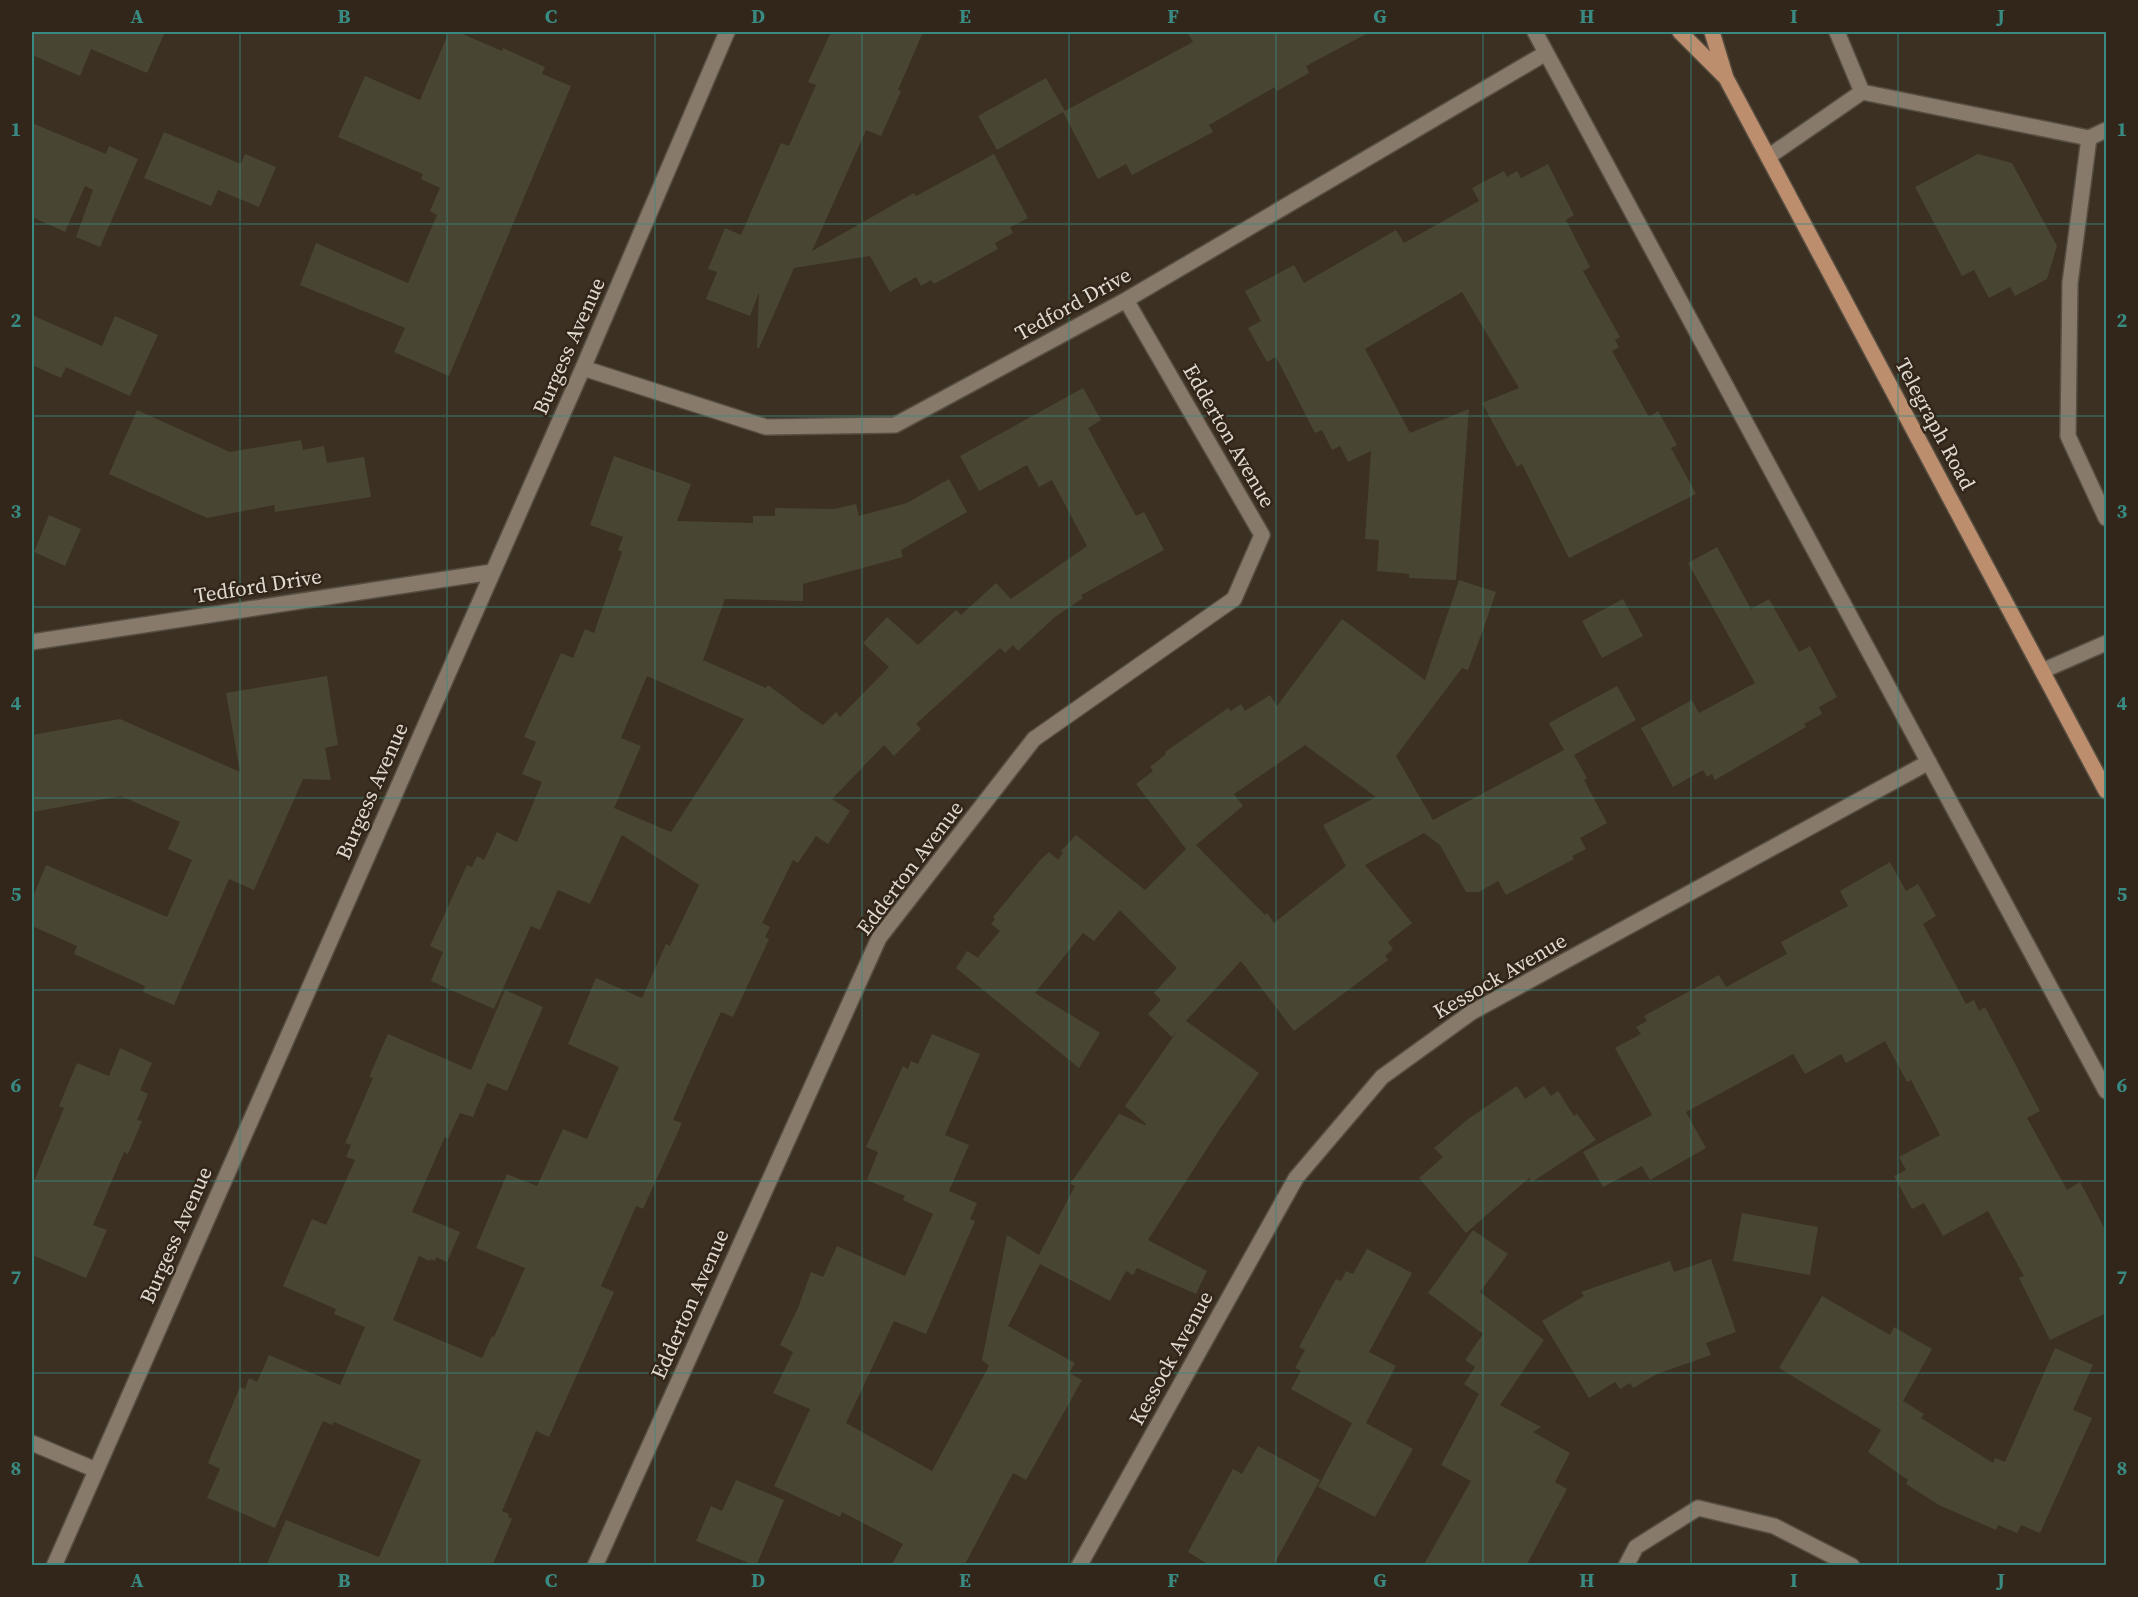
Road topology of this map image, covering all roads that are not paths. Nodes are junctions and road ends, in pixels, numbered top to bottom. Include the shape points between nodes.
1 (727, 32) edge
2 (1535, 32) edge
3 (1680, 32) edge
4 (1712, 32) edge
5 (1837, 32) edge
6 (1546, 53) junction
7 (1726, 78) junction
8 (1862, 92) junction
9 (2106, 130) edge
10 (2089, 138) junction
11 (1768, 157) junction
12 (1126, 300) junction
13 (583, 368) junction
14 (2106, 518) edge
15 (492, 572) junction
16 (32, 642) edge
17 (2106, 643) edge
18 (2042, 671) junction
19 (1929, 762) junction
20 (2106, 791) edge
21 (2106, 1092) edge
22 (32, 1443) edge
23 (96, 1470) junction
24 (54, 1566) edge
25 (595, 1566) edge
26 (1079, 1566) edge
27 (1626, 1566) edge
28 (1852, 1566) edge

1 - 13 street, Burgess Avenue
2 - 6 street
3 - 7 main road, Telegraph Road
4 - 7 main road, Telegraph Road
5 - 8 street
6 - 12 street, Tedford Drive
6 - 19 street
7 - 11 main road, Telegraph Road
8 - 10 street
8 - 11 street
9 - 10 street
10 - 14 street via 2070,283 2068,435
11 - 18 main road, Telegraph Road
12 - 13 street, Tedford Drive via 895,425 766,427
12 - 25 street, Edderton Avenue via 1262,535 1234,599 1034,740 879,938
13 - 15 street, Burgess Avenue
15 - 16 street, Tedford Drive
15 - 23 street, Burgess Avenue
17 - 18 street
18 - 20 main road, Telegraph Road
19 - 21 street
19 - 26 street, Kessock Avenue via 1472,1012 1382,1077 1296,1178
22 - 23 street
23 - 24 street, Burgess Avenue
27 - 28 street via 1636,1547 1698,1508 1774,1526

